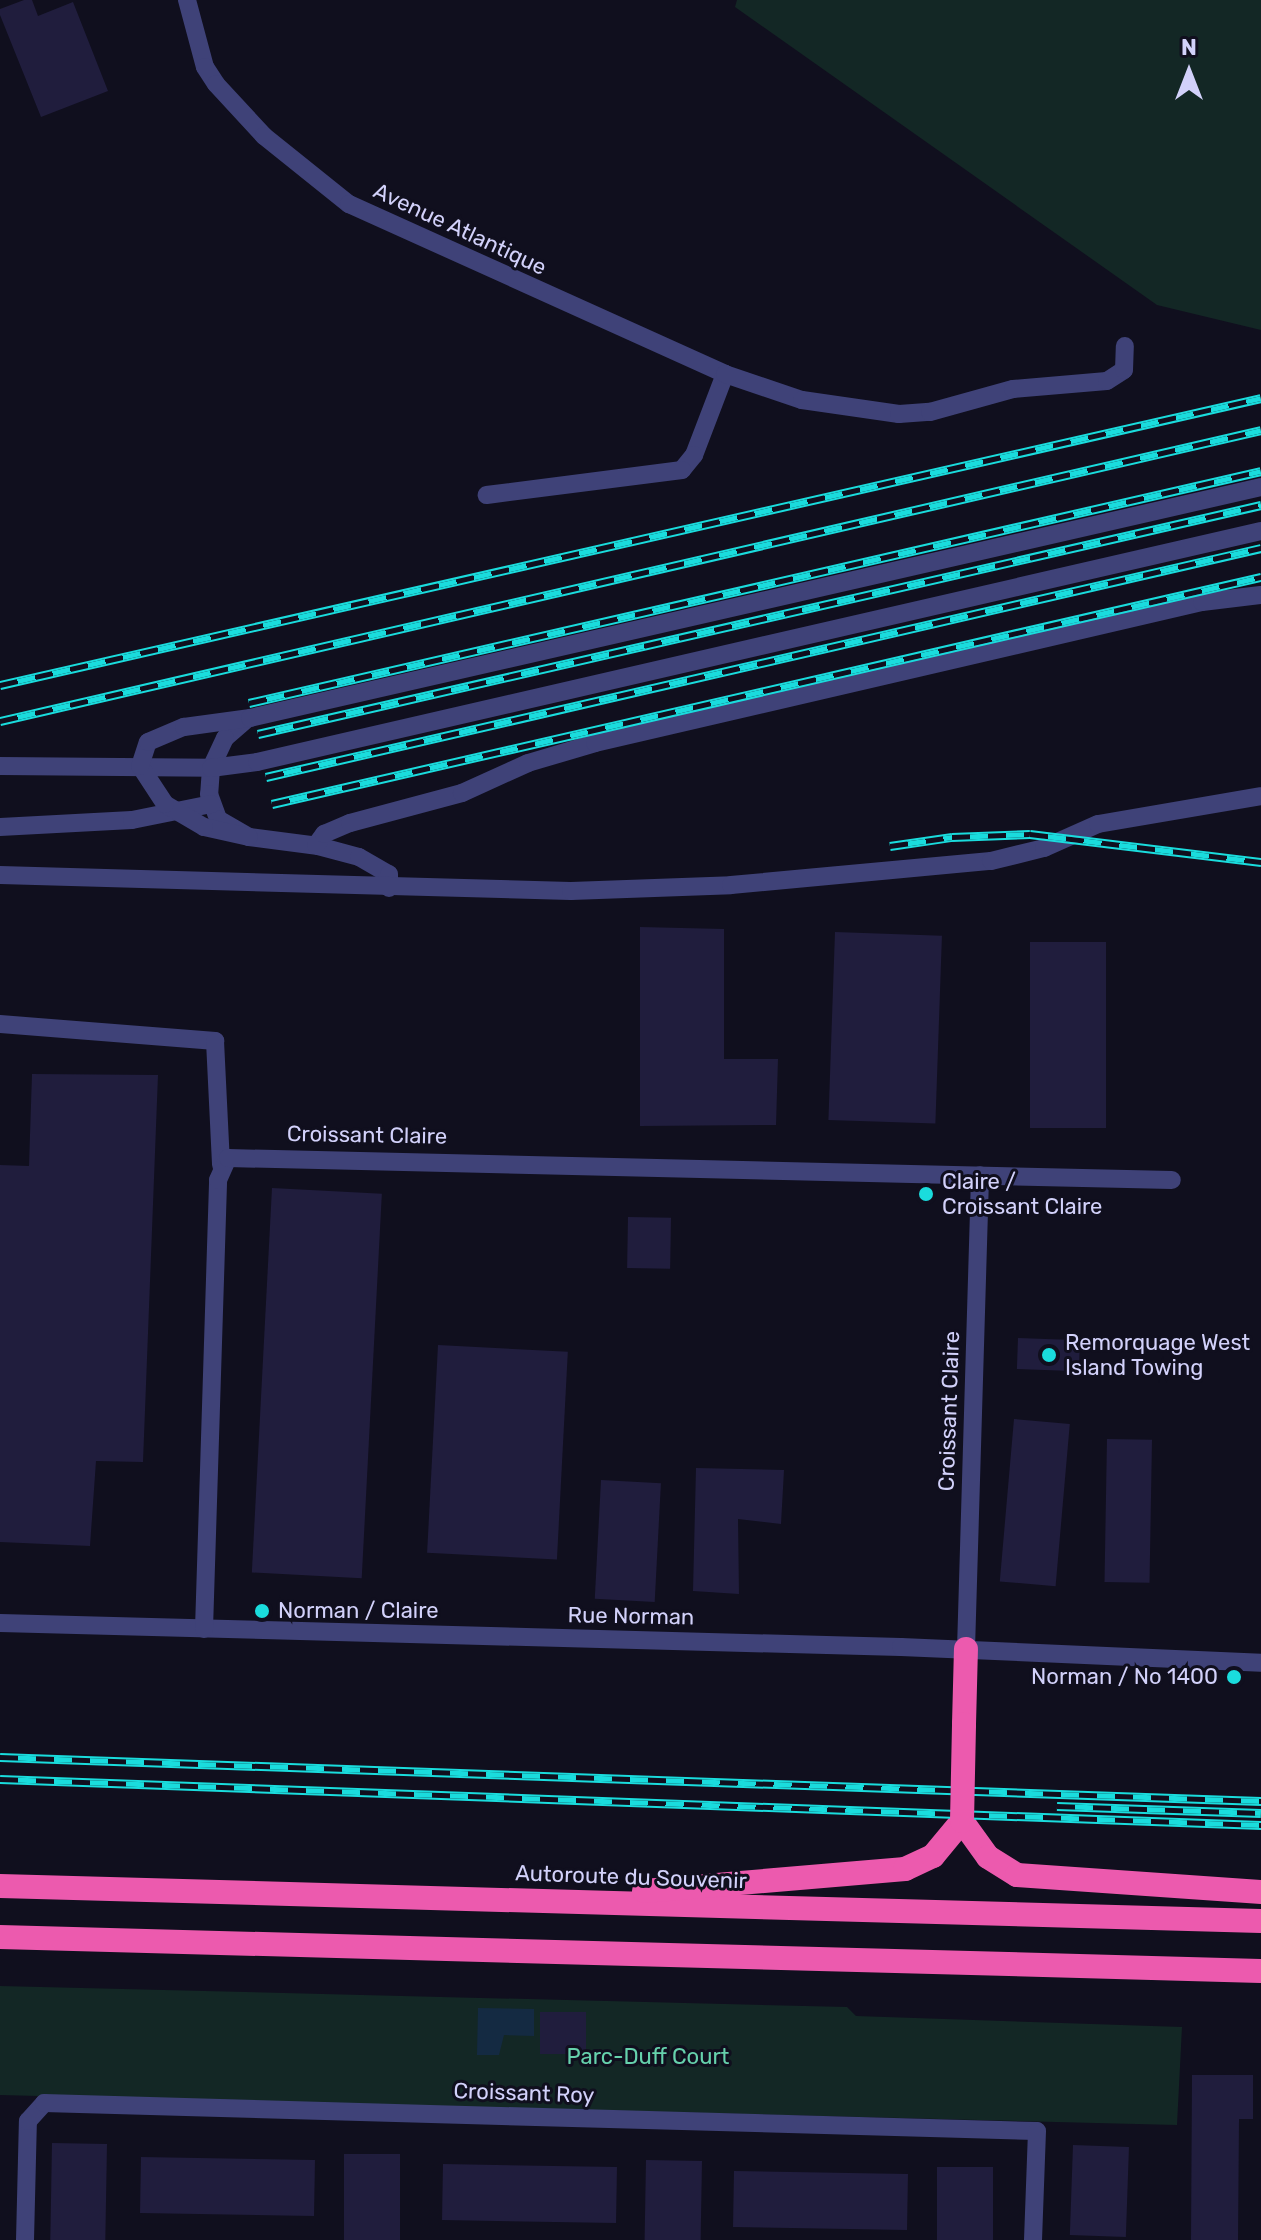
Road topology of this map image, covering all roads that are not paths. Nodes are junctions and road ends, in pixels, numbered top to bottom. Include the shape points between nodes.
1 (187, 0) edge
2 (1125, 346) dead end
3 (725, 374) junction
4 (1261, 487) edge
5 (487, 495) dead end
6 (1261, 531) edge
7 (1261, 595) edge
8 (250, 718) junction
9 (0, 766) edge
10 (140, 766) junction
11 (211, 768) junction
12 (1261, 796) edge
13 (211, 804) junction
14 (176, 813) junction
15 (0, 827) edge
16 (249, 837) junction
17 (316, 845) junction
18 (0, 875) edge
19 (389, 888) junction
20 (0, 1024) edge
21 (221, 1165) junction
22 (980, 1175) junction
23 (1172, 1180) dead end
24 (0, 1623) edge
25 (204, 1629) junction
26 (966, 1649) junction
27 (1261, 1663) edge
28 (962, 1827) junction
29 (0, 1886) edge
30 (1261, 1892) edge
31 (538, 1900) junction
32 (1261, 1921) edge
33 (0, 1937) edge
34 (1261, 1971) edge
35 (25, 2240) edge
36 (1033, 2240) edge

1 - 3 street, Avenue Atlantique via 205,67 216,84 264,136 349,204
2 - 3 street, Avenue Atlantique via 1124,370 1107,381 1013,389 930,412 899,414 802,400
3 - 5 street via 694,455 676,473
4 - 8 street
6 - 11 street via 257,762
7 - 17 street via 1202,602 595,743 528,763 462,793 350,823 324,834
8 - 10 street via 156,735 143,748
8 - 11 street via 231,730
9 - 10 street
10 - 11 street
10 - 14 street via 156,796
11 - 13 street
12 - 19 street via 1098,824 1021,855 844,878 571,891
13 - 14 street
13 - 16 street via 225,827
14 - 15 street
14 - 16 street via 219,832
16 - 17 street
17 - 19 street via 378,866 389,874
18 - 19 street
20 - 21 street via 215,1041
21 - 22 street, Croissant Claire via 228,1158 245,1156
21 - 25 street
22 - 23 street, Croissant Claire
22 - 26 street, Croissant Claire
24 - 25 street, Rue Norman
25 - 26 street, Rue Norman
26 - 27 street, Rue Norman
26 - 28 highway, bridge
28 - 30 highway via 996,1864 1017,1875
28 - 31 highway via 933,1856 905,1869
29 - 31 highway, Autoroute du Souvenir
31 - 32 highway, Autoroute du Souvenir
33 - 34 highway
35 - 36 street, Croissant Roy via 28,2121 44,2103 1037,2131

